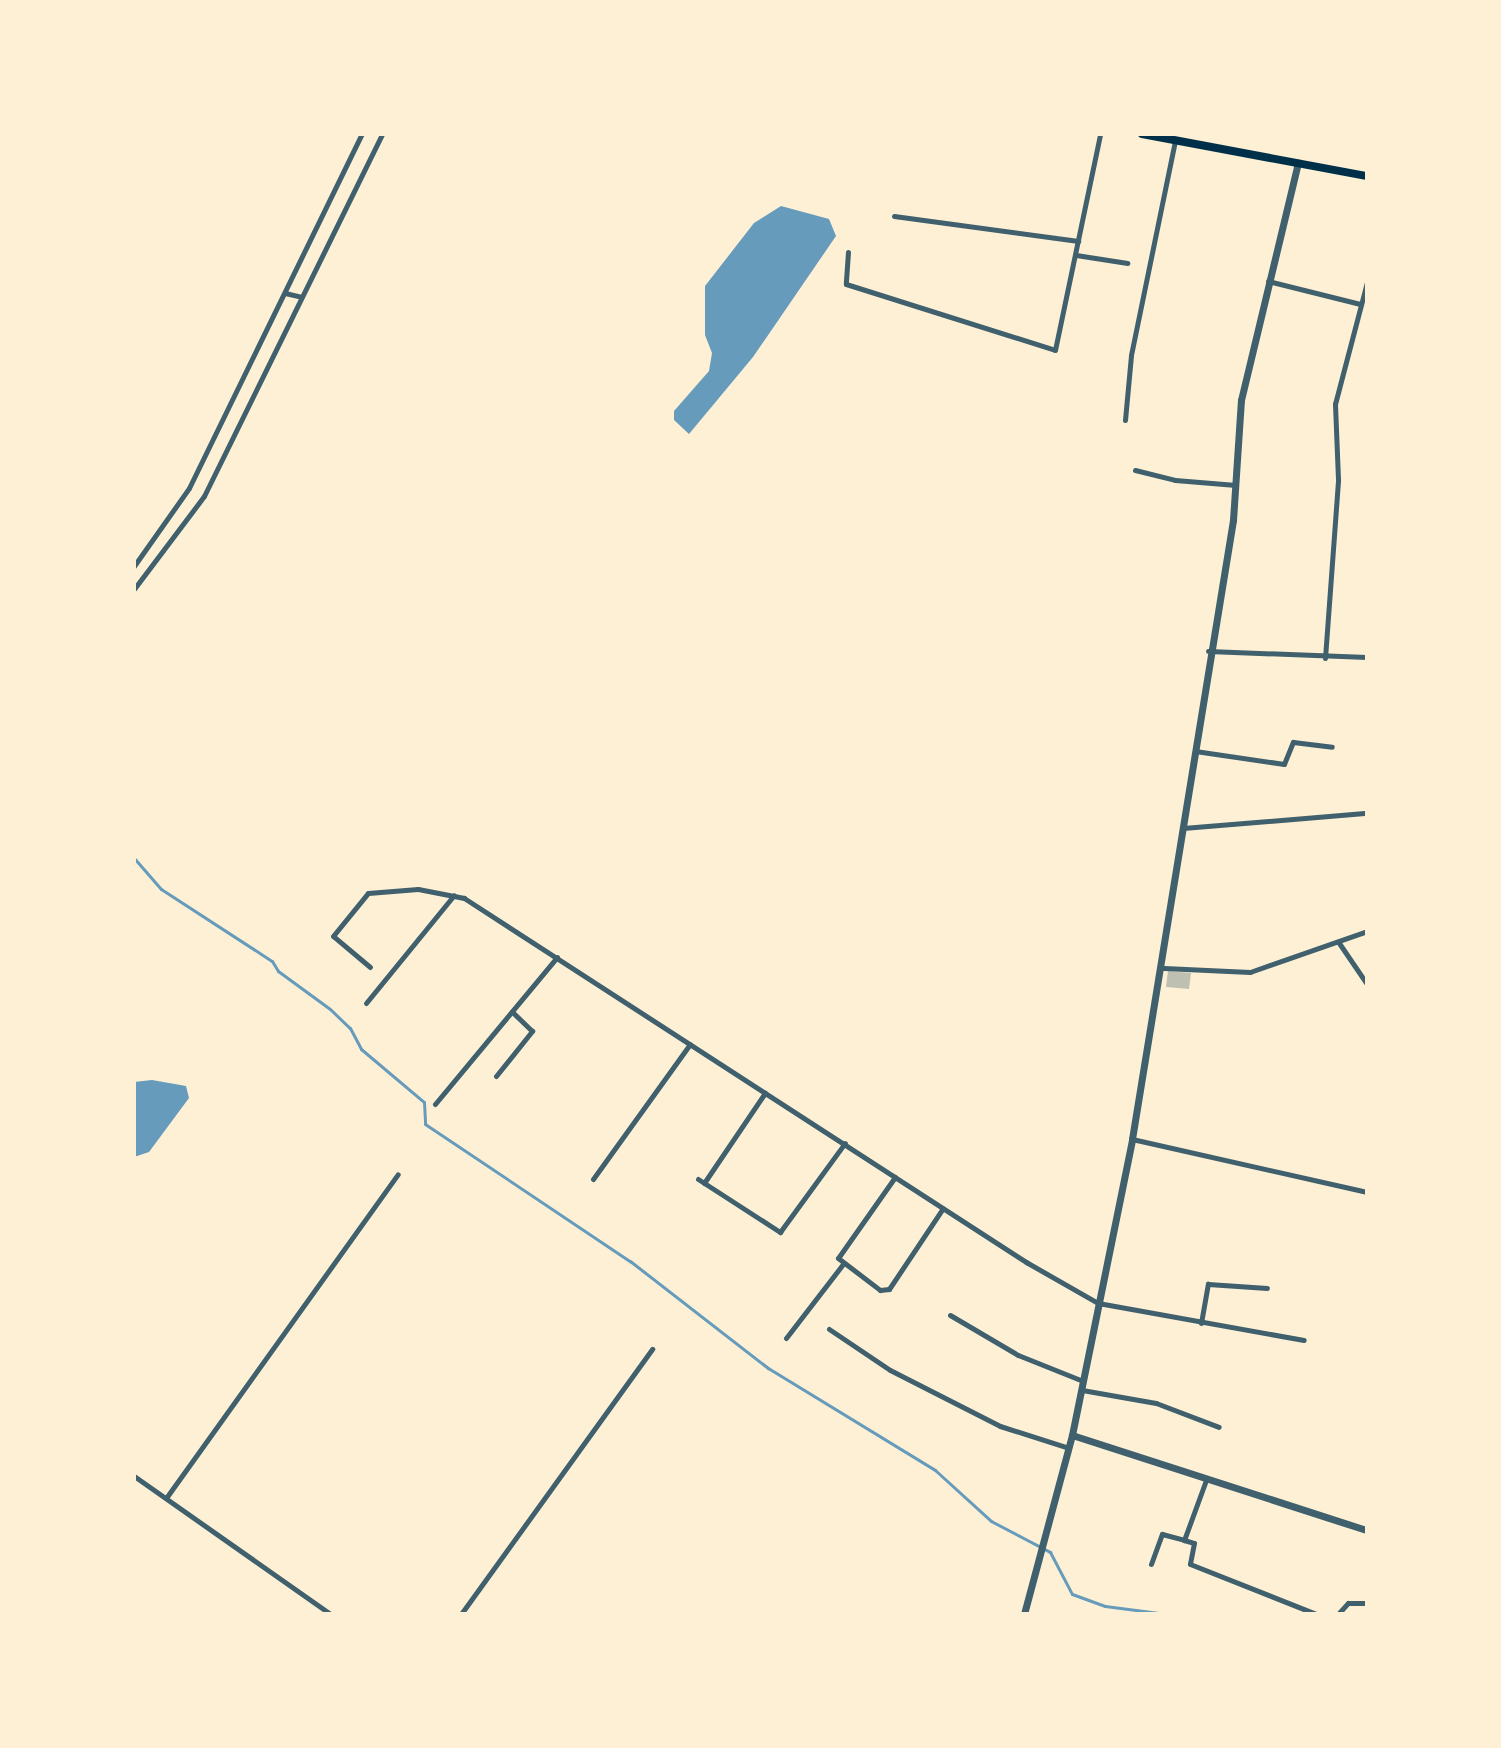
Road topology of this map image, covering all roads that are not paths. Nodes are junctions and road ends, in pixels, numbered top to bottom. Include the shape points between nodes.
1 (362, 134) edge
2 (382, 134) edge
3 (1100, 134) edge
4 (1142, 134) edge
5 (1175, 140) junction
6 (1298, 163) junction
7 (1367, 176) edge
8 (894, 216) dead end
9 (1078, 241) junction
10 (848, 252) dead end
11 (1076, 255) junction
12 (1127, 263) dead end
13 (1267, 281) junction
14 (1367, 282) edge
15 (285, 293) junction
16 (302, 297) junction
17 (1360, 304) junction
18 (1125, 420) dead end
19 (1135, 470) dead end
20 (1237, 485) junction
21 (151, 547) junction
22 (163, 556) junction
23 (134, 566) edge
24 (134, 589) edge
25 (1208, 651) junction
26 (1367, 657) edge
27 (1325, 658) junction
28 (1332, 747) dead end
29 (1194, 751) junction
30 (1367, 813) edge
31 (1183, 828) junction
32 (454, 895) junction
33 (1367, 931) edge
34 (1339, 943) junction
35 (557, 957) junction
36 (370, 967) dead end
37 (1164, 968) junction
38 (1367, 984) edge
39 (366, 1003) dead end
40 (512, 1012) junction
41 (690, 1044) junction
42 (496, 1076) dead end
43 (765, 1093) junction
44 (435, 1104) dead end
45 (1132, 1139) junction
46 (845, 1143) junction
47 (398, 1174) dead end
48 (895, 1177) junction
49 (593, 1179) dead end
50 (698, 1179) dead end
51 (704, 1183) junction
52 (1367, 1192) edge
53 (943, 1208) junction
54 (843, 1264) junction
55 (1267, 1288) dead end
56 (1098, 1303) junction
57 (950, 1315) dead end
58 (1201, 1323) junction
59 (829, 1329) dead end
60 (786, 1338) dead end
61 (1304, 1340) dead end
62 (652, 1349) dead end
63 (1083, 1386) junction
64 (1219, 1427) dead end
65 (1072, 1435) junction
66 (1069, 1448) junction
67 (134, 1476) edge
68 (1206, 1480) junction
69 (166, 1498) junction
70 (1367, 1530) edge
71 (1184, 1540) junction
72 (1151, 1564) dead end
73 (1367, 1603) edge
74 (330, 1614) edge
75 (461, 1614) edge
76 (1024, 1614) edge
77 (1316, 1614) edge
78 (1338, 1614) edge

1 - 15 street
2 - 16 street
3 - 9 street
4 - 5 main road
5 - 6 main road
5 - 18 street via 1131,355
6 - 7 main road
6 - 13 street
8 - 9 street
9 - 11 street
10 - 11 street via 846,284 1052,351 1058,348
11 - 12 street
13 - 17 street
13 - 20 street via 1241,400
14 - 17 street
15 - 16 street
15 - 21 street via 189,488
16 - 22 street via 204,496
17 - 27 street via 1335,404 1338,479
19 - 20 street via 1175,480
20 - 25 street
21 - 22 street
21 - 23 street
22 - 24 street
25 - 27 street
25 - 29 street
26 - 27 street
28 - 29 street via 1293,742 1284,764
29 - 31 street
30 - 31 street
31 - 37 street
32 - 35 street
32 - 36 street via 418,889 368,893 333,936
32 - 39 street
33 - 34 street
34 - 37 street via 1250,972
34 - 38 street
35 - 40 street
35 - 41 street
37 - 45 street
40 - 42 street via 532,1031
40 - 44 street
41 - 43 street
41 - 49 street
43 - 46 street
43 - 51 street
45 - 52 street
45 - 56 street
46 - 48 street
46 - 51 street via 780,1232
47 - 69 street
48 - 53 street
48 - 54 street via 838,1257
50 - 51 street
53 - 54 street via 886,1291
53 - 56 street
54 - 60 street
55 - 58 street via 1208,1284
56 - 58 street
56 - 63 street
57 - 63 street
58 - 61 street
59 - 66 street via 890,1370 1000,1426
62 - 75 street
63 - 64 street via 1156,1403
63 - 65 street
65 - 66 street
65 - 68 street
66 - 76 street
67 - 69 street
68 - 70 street
68 - 71 street
69 - 74 street
71 - 72 street via 1162,1534
71 - 77 street via 1194,1543 1190,1564 1195,1568
73 - 78 street via 1348,1603

